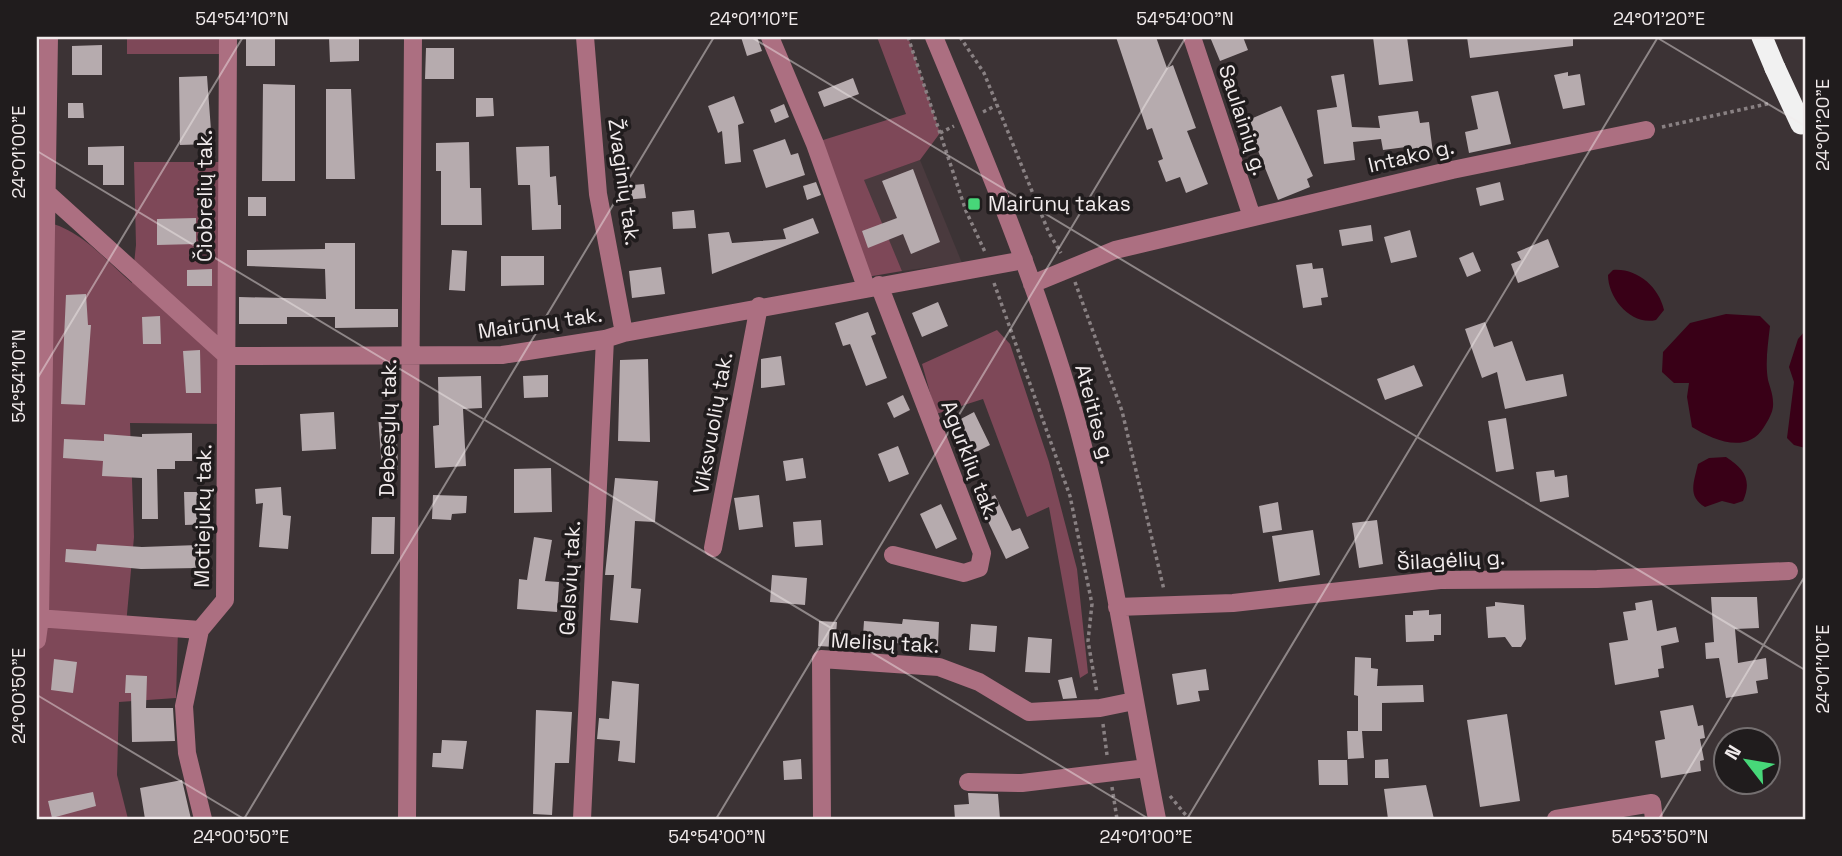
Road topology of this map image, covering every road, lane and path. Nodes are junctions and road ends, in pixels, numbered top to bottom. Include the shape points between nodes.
1 (49, 37) edge
2 (228, 37) edge
3 (414, 37) edge
4 (585, 37) edge
5 (770, 37) edge
6 (908, 37) edge
7 (934, 37) edge
8 (960, 37) edge
9 (1192, 37) edge
10 (1762, 37) edge
11 (1779, 102) dead end
12 (1803, 129) edge
13 (1647, 130) joint
14 (42, 189) edge
15 (1251, 217) junction
16 (1024, 260) junction
17 (987, 265) junction
18 (1069, 266) junction
19 (1032, 284) junction
20 (872, 286) junction
21 (759, 306) junction
22 (624, 333) junction
23 (605, 339) junction
24 (411, 355) junction
25 (227, 356) junction
26 (713, 548) dead end
27 (893, 555) dead end
28 (1789, 571) dead end
29 (1167, 606) junction
30 (1117, 607) junction
31 (39, 618) edge
32 (200, 630) junction
33 (37, 640) edge
34 (1134, 701) junction
35 (1100, 708) junction
36 (1147, 768) junction
37 (1110, 772) junction
38 (968, 782) dead end
39 (203, 819) edge
40 (407, 819) edge
41 (582, 819) edge
42 (822, 819) edge
43 (1117, 819) edge
44 (1157, 819) edge
45 (1556, 819) edge
46 (1654, 819) edge

1 - 14 street
2 - 25 street, Čiobrelių tak.
3 - 24 street, Debesylų tak.
4 - 22 street, Žvaginių tak. via 598,194
5 - 20 street, Agurklių tak.
6 - 17 path via 966,211 984,245
7 - 16 street, Ateities g.
8 - 18 path via 984,73 1049,233
9 - 15 street, Saulainių g.
10 - 12 highway, bridge
11 - 13 path
13 - 15 street, Intako g.
14 - 25 street
14 - 31 street
15 - 18 street, Intako g.
16 - 17 street, Mairūnų tak.
16 - 19 street, Ateities g.
17 - 20 street, Mairūnų tak.
17 - 35 path via 1070,496 1092,604 1088,641
18 - 19 street, Intako g.
18 - 29 path via 1122,411
19 - 30 street, Ateities g. via 1078,429
20 - 21 street, Mairūnų tak.
20 - 27 street, Agurklių tak. via 982,553 979,568 964,573
21 - 22 street, Mairūnų tak.
21 - 26 street, Viksvuolių tak.
22 - 23 street, Mairūnų tak.
23 - 24 street, Mairūnų tak. via 502,355
23 - 41 street, Gelsvių tak.
24 - 25 street, Mairūnų tak.
24 - 40 street, Debesylų tak.
25 - 32 street, Motiejukų tak. via 225,600
28 - 29 street, Šilagėlių g. via 1440,580
29 - 30 street, Šilagėlių g.
30 - 34 street, Ateities g.
31 - 32 street
31 - 33 street
32 - 39 street via 184,706 187,753
34 - 35 street, Melisų tak.
34 - 36 street, Ateities g.
35 - 37 path
35 - 42 street, Melisų tak. via 1029,712 979,682 939,667 821,659
36 - 37 street
36 - 44 street, Ateities g.
37 - 38 street via 1022,783
37 - 43 path
45 - 46 street via 1652,803

